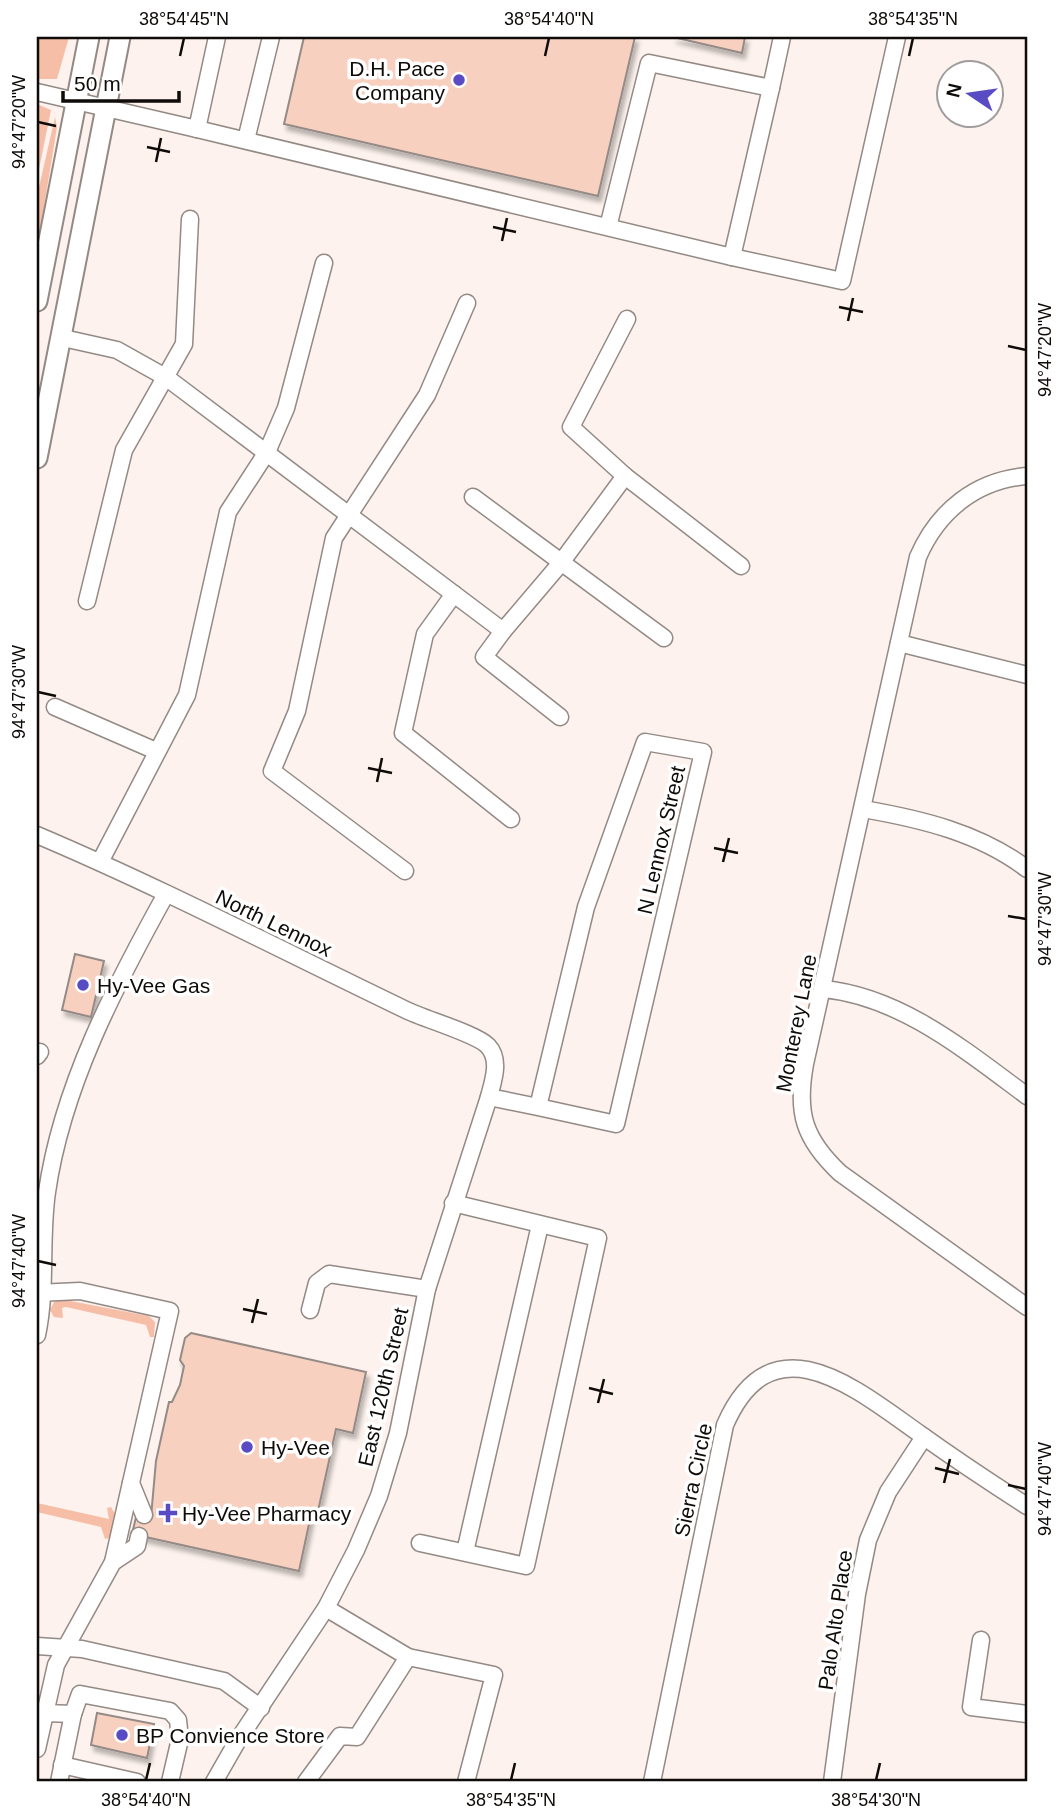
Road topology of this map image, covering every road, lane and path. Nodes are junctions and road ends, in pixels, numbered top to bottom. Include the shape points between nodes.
1 (89, 37) edge
2 (120, 37) edge
3 (217, 37) edge
4 (271, 37) edge
5 (782, 37) edge
6 (897, 37) edge
7 (771, 88) junction
8 (37, 92) edge
9 (75, 102) junction
10 (105, 106) junction
11 (197, 128) junction
12 (246, 140) junction
13 (190, 219) dead end
14 (608, 227) junction
15 (732, 257) junction
16 (324, 263) dead end
17 (37, 301) edge
18 (467, 303) dead end
19 (627, 319) dead end
20 (63, 338) junction
21 (167, 378) junction
22 (267, 452) junction
23 (37, 458) edge
24 (625, 475) junction
25 (1027, 476) edge
26 (473, 497) dead end
27 (348, 513) junction
28 (560, 564) junction
29 (741, 566) dead end
30 (454, 594) junction
31 (87, 601) dead end
32 (503, 631) junction
33 (664, 638) dead end
34 (899, 643) junction
35 (1027, 675) edge
36 (55, 707) dead end
37 (560, 717) dead end
38 (156, 751) junction
39 (863, 809) junction
40 (511, 818) dead end
41 (37, 835) edge
42 (100, 862) junction
43 (1027, 869) edge
44 (405, 871) dead end
45 (166, 894) junction
46 (823, 989) junction
47 (491, 1051) joint
48 (1027, 1096) edge
49 (489, 1097) junction
50 (538, 1107) junction
51 (453, 1203) junction
52 (540, 1225) junction
53 (427, 1289) junction
54 (40, 1292) edge
55 (1027, 1307) edge
56 (310, 1310) dead end
57 (37, 1335) edge
58 (924, 1437) junction
59 (131, 1483) junction
60 (1027, 1506) edge
61 (144, 1515) dead end
62 (139, 1536) dead end
63 (420, 1543) dead end
64 (465, 1552) junction
65 (113, 1562) junction
66 (327, 1608) junction
67 (981, 1640) dead end
68 (37, 1646) edge
69 (65, 1649) junction
70 (408, 1657) junction
71 (261, 1707) junction
72 (45, 1713) junction
73 (73, 1714) junction
74 (1027, 1714) edge
75 (37, 1749) edge
76 (62, 1765) junction
77 (59, 1782) edge
78 (137, 1782) edge
79 (170, 1782) edge
80 (214, 1782) edge
81 (306, 1782) edge
82 (466, 1782) edge
83 (652, 1782) edge
84 (832, 1782) edge

1 - 9 main road
2 - 10 main road
3 - 11 street
4 - 12 street
5 - 7 street
6 - 15 street via 842,281
7 - 14 street via 649,63
7 - 15 street
8 - 9 street
9 - 10 street
9 - 17 main road
10 - 11 street
10 - 20 main road
11 - 12 street
12 - 14 street
13 - 21 street via 184,344
14 - 15 street
16 - 22 street via 286,408
18 - 27 street via 427,395
19 - 24 street via 571,427
20 - 21 street via 117,350
20 - 23 main road
21 - 22 street
21 - 31 street via 124,450
22 - 27 street
22 - 38 street via 228,512 187,695
24 - 28 street
24 - 29 street
25 - 34 street, Monterey Lane via 974,491 935,526 918,558
26 - 28 street
27 - 30 street
27 - 44 street via 334,538 297,711 272,771
28 - 32 street
28 - 33 street
30 - 32 street
30 - 40 street via 425,634 403,733
32 - 37 street via 484,657
34 - 35 street
34 - 39 street, Monterey Lane
36 - 38 street
38 - 42 street
39 - 43 street via 950,829
39 - 46 street, Monterey Lane
41 - 42 street, North Lennox
42 - 45 street, North Lennox
45 - 47 street, North Lennox via 411,1012 480,1040
45 - 54 street via 98,1029 69,1103 47,1193
46 - 48 street via 869,998 922,1023
46 - 55 street, Monterey Lane via 802,1081 801,1109 814,1145 840,1173
47 - 49 street, East 120th Street via 495,1074
49 - 50 street, N Lennox Street
49 - 51 street, East 120th Street
50 - 50 street, N Lennox Street via 586,907 645,742 703,752 616,1124
51 - 52 street
51 - 53 street, East 120th Street
52 - 64 street
52 - 64 street via 598,1238 526,1566
53 - 56 street via 329,1274 317,1283
53 - 66 street, East 120th Street via 398,1433 379,1496
54 - 57 street
54 - 59 street via 80,1291 170,1311
58 - 60 street, Sierra Circle
58 - 83 street, Sierra Circle via 865,1395 815,1370 792,1367 769,1372 736,1399 725,1425
58 - 84 street, Palo Alto Place via 888,1492 868,1539
59 - 61 street
59 - 65 street
62 - 65 street via 137,1546
63 - 64 street
65 - 69 street
66 - 70 street
66 - 71 street, East 120th Street
67 - 74 street via 971,1707
68 - 69 street
69 - 71 street via 224,1681
69 - 72 street via 56,1665
70 - 81 street via 357,1737 340,1736
70 - 82 street via 494,1675
71 - 80 street, East 120th Street
72 - 73 street
72 - 75 street
73 - 76 street
73 - 79 street via 80,1694 170,1711 178,1720 180,1739
76 - 77 street
76 - 78 street

